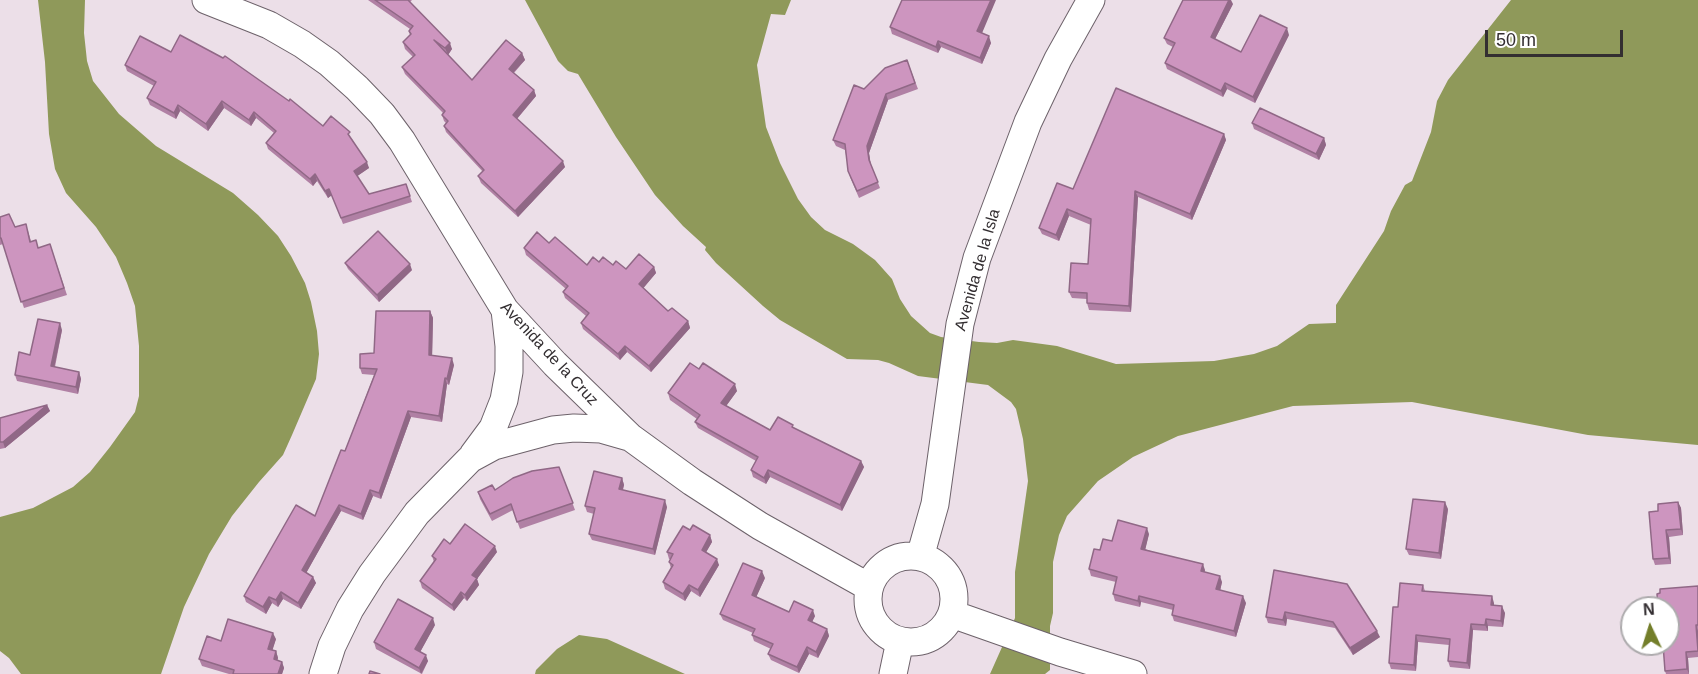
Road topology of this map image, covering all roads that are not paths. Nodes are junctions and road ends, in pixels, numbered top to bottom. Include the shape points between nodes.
1 (206, 0) edge
2 (1091, 0) edge
3 (505, 310) junction
4 (630, 437) junction
5 (470, 459) junction
6 (920, 557) junction
7 (869, 587) junction
8 (952, 614) junction
9 (900, 641) junction
10 (323, 674) edge
11 (893, 674) edge
12 (1133, 674) edge

1 - 3 street, Avenida de la Cruz via 285,34 329,63 357,88 402,141
2 - 6 street, Avenida de la Isla via 1028,122 977,258 960,324 935,504
3 - 4 street, Avenida de la Cruz
3 - 5 street via 509,346 504,400 493,428
4 - 5 street via 601,429 553,430 494,446
4 - 7 street, Avenida de la Cruz via 760,526
5 - 10 street via 417,513 372,574 350,609
6 - 7 street via 894,559 883,566
6 - 8 street via 941,568 949,578 954,595
7 - 9 street via 873,620
8 - 9 street via 931,637
8 - 12 street
9 - 11 street

